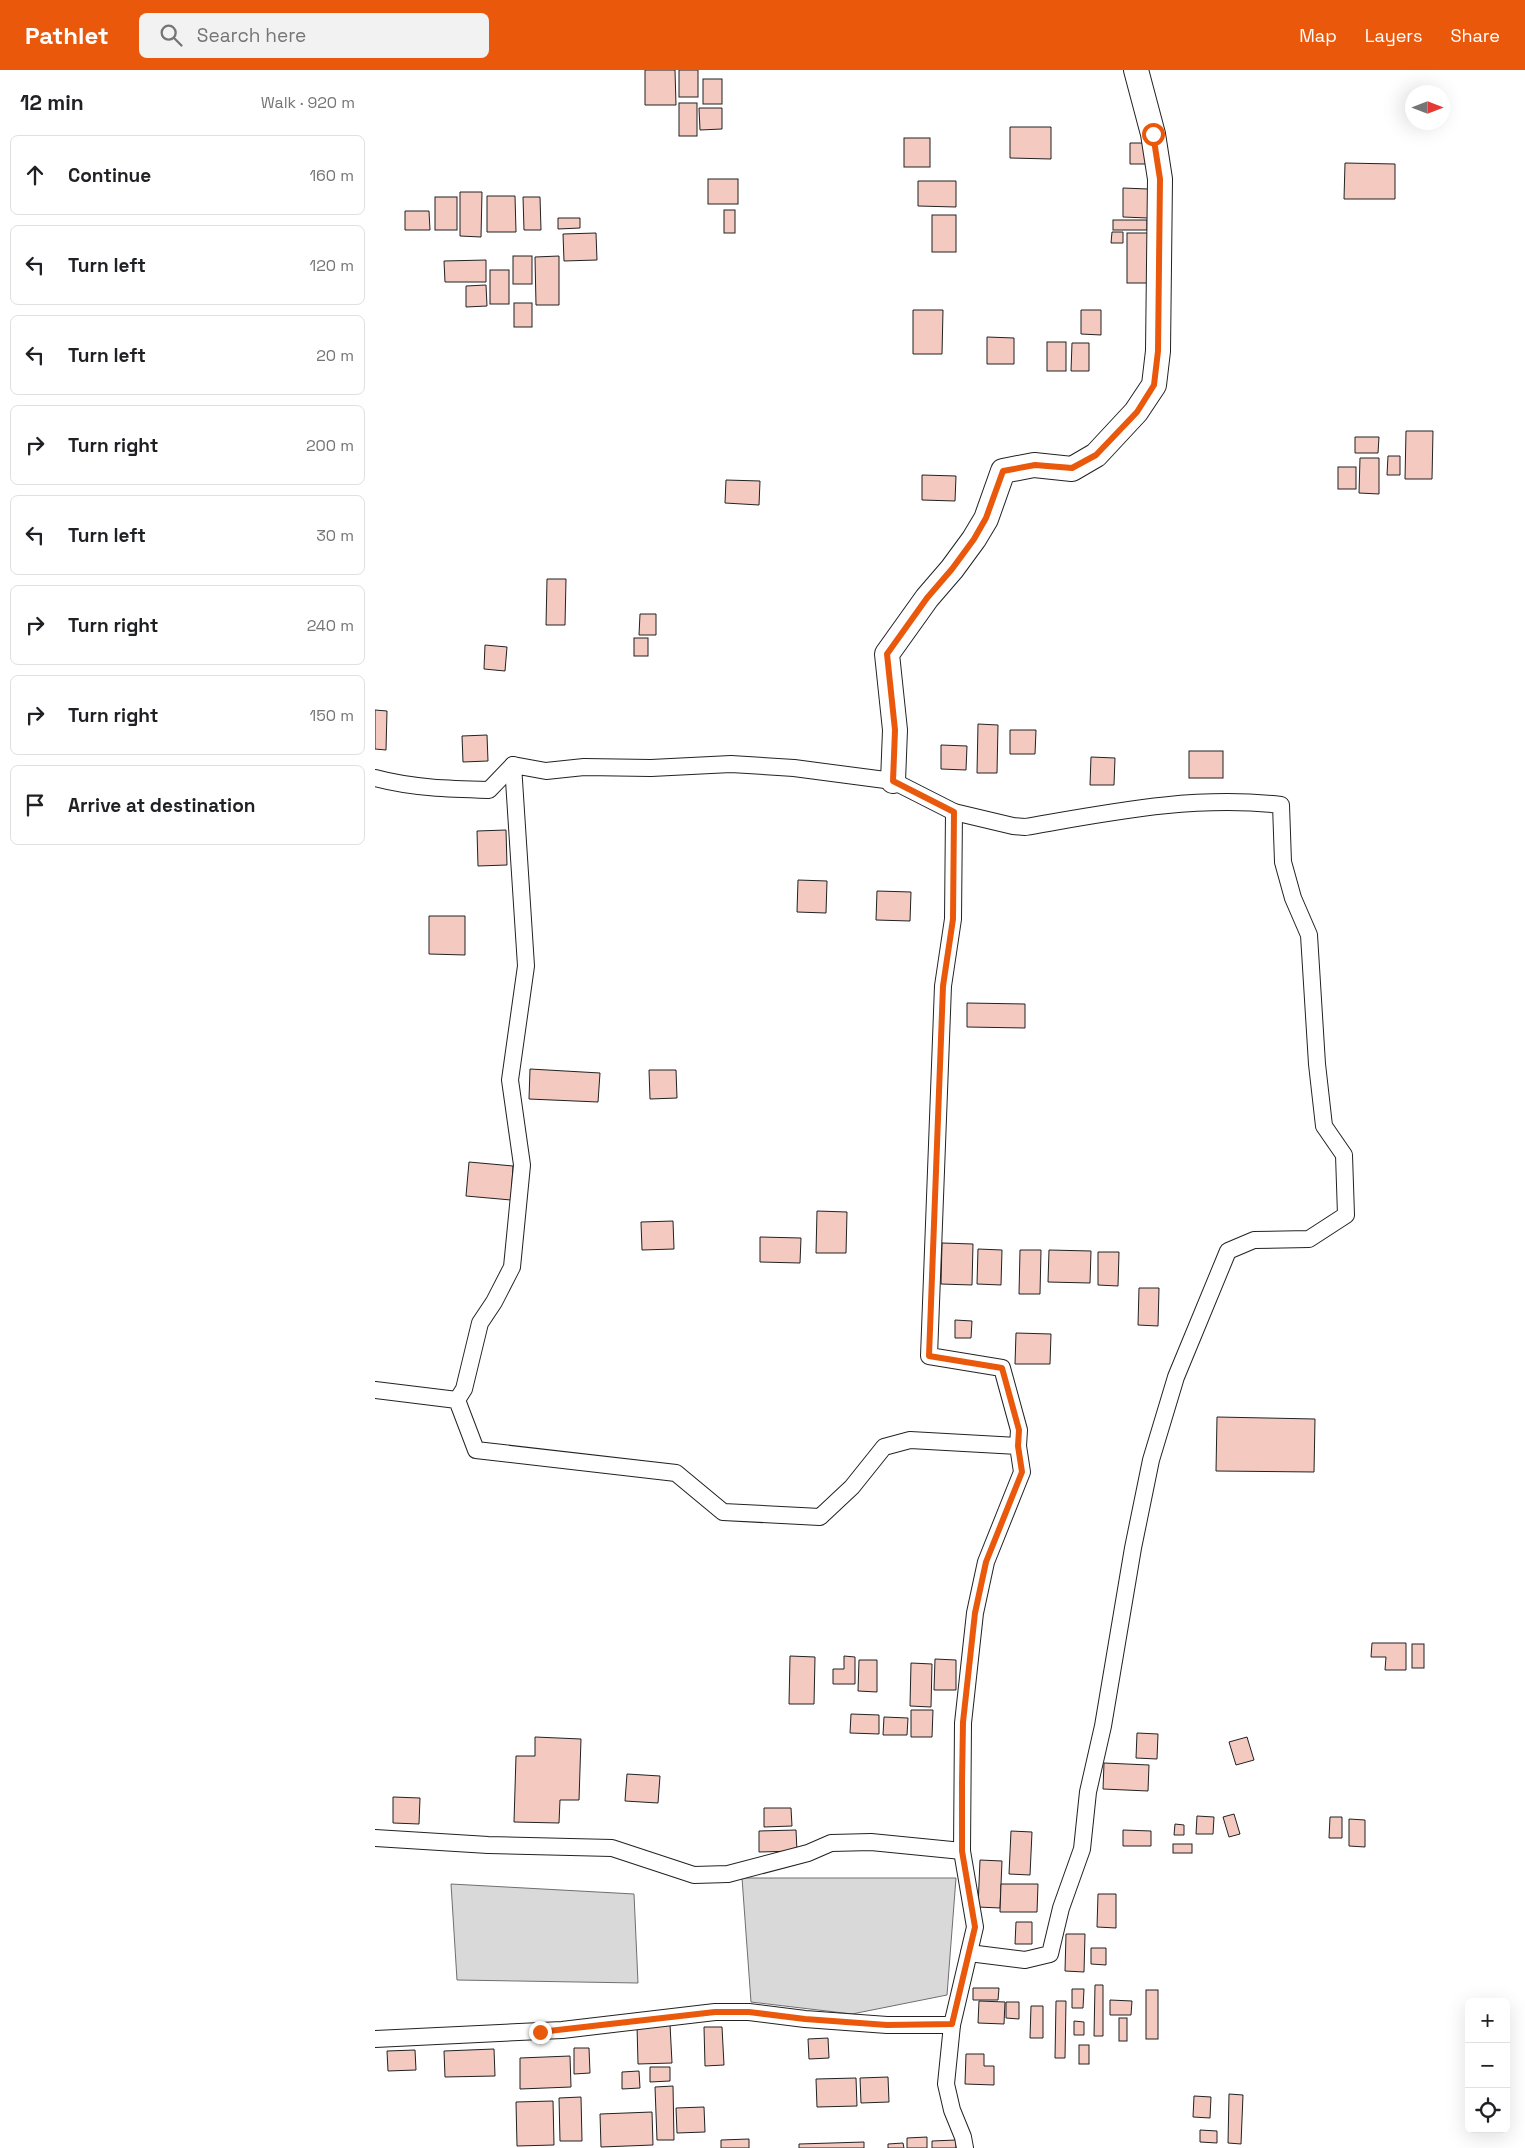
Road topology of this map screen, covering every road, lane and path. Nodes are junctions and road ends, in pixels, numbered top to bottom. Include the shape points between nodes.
1 (1136, 70) edge
2 (513, 765) junction
3 (375, 778) edge
4 (893, 781) junction
5 (954, 812) junction
6 (375, 1390) edge
7 (457, 1400) junction
8 (1018, 1446) junction
9 (375, 1838) edge
10 (962, 1851) junction
11 (969, 1953) junction
12 (952, 2024) junction
13 (375, 2040) edge
14 (965, 2148) edge

1 - 4 street via 1153,134 1160,179 1158,351 1154,385 1137,412 1096,455 1072,468 1035,465 1003,471 986,518 974,539 887,654 895,730
2 - 3 street via 489,790 397,784
2 - 4 street via 546,771 584,767 731,764 794,768
2 - 7 street via 526,966 510,1080 522,1165 512,1267 480,1322 465,1389
4 - 5 street
5 - 8 street via 953,919 943,986 929,1356 1002,1368 1019,1430
5 - 11 street via 1025,826 1148,805 1241,801 1281,805 1283,862 1293,898 1309,935 1324,1126 1344,1155 1346,1215 1309,1239 1254,1240 1228,1251 1176,1377 1151,1460 1088,1792 1082,1849 1061,1908 1050,1954 1025,1960
6 - 7 street
7 - 8 street via 476,1450 676,1473 723,1512 820,1517 852,1487 884,1447 910,1440
8 - 10 street via 1022,1472 986,1562 975,1613 963,1722
9 - 10 street via 612,1848 694,1875 728,1874 808,1853 831,1843 871,1842
10 - 11 street via 975,1927
11 - 12 street
12 - 13 street via 887,2025 749,2012 715,2012 562,2030
12 - 14 street via 946,2084

